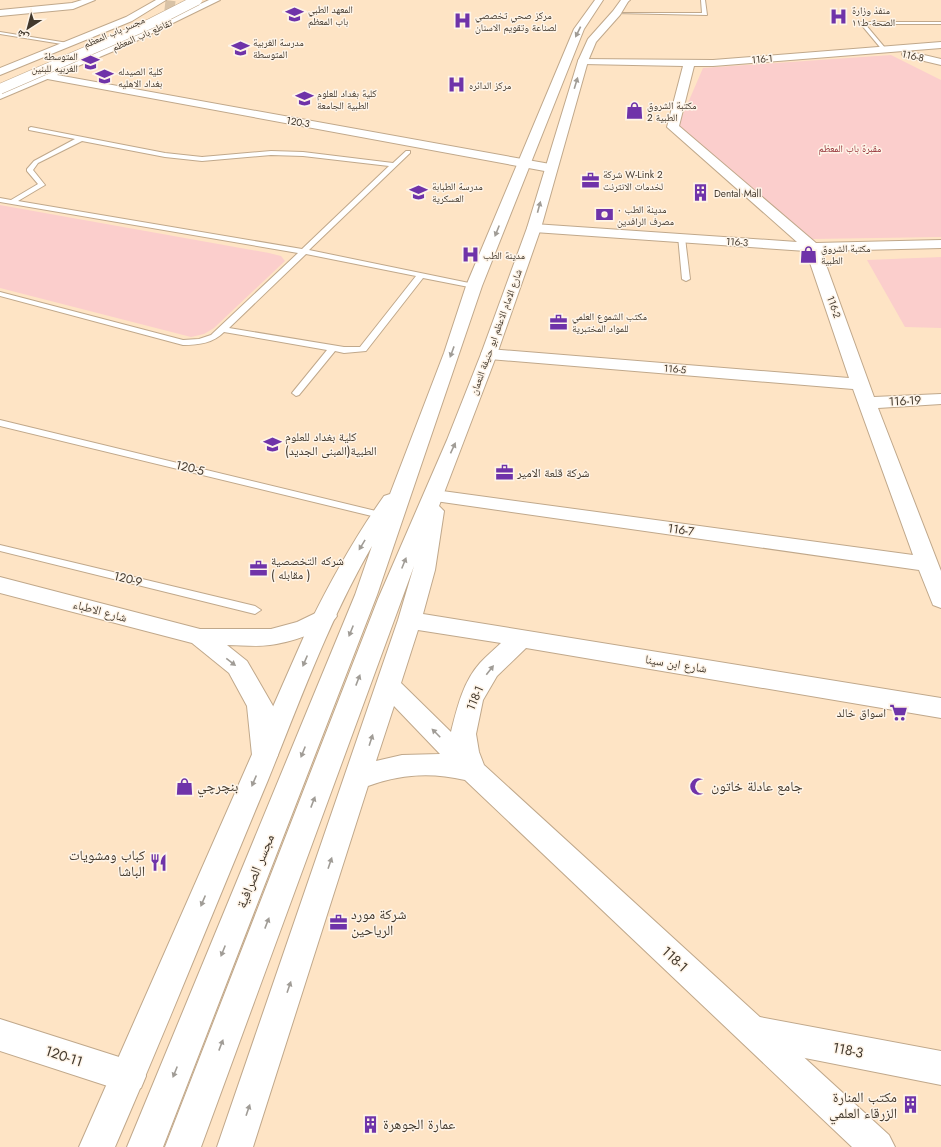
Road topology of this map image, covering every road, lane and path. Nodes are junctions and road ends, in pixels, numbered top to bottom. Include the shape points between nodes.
1 (91, 0) edge
2 (182, 0) tunnel mouth
3 (216, 0) edge
4 (599, 0) edge
5 (625, 0) edge
6 (703, 0) edge
7 (163, 3) tunnel mouth
8 (193, 7) edge
9 (0, 13) edge
10 (617, 13) junction
11 (941, 23) edge
12 (0, 33) edge
13 (68, 44) junction
14 (941, 45) edge
15 (884, 50) junction
16 (583, 61) junction
17 (941, 62) edge
18 (689, 64) junction
19 (0, 72) edge
20 (46, 76) junction
21 (0, 80) edge
22 (0, 89) edge
23 (0, 96) edge
24 (31, 129) dead end
25 (81, 139) junction
26 (408, 152) dead end
27 (524, 164) junction
28 (394, 165) junction
29 (550, 168) junction
30 (0, 200) edge
31 (12, 202) junction
32 (534, 228) junction
33 (681, 238) junction
34 (941, 244) edge
35 (812, 247) junction
36 (306, 252) junction
37 (420, 276) junction
38 (686, 279) dead end
39 (474, 286) junction
40 (0, 294) edge
41 (223, 328) junction
42 (333, 348) junction
43 (488, 354) junction
44 (861, 384) junction
45 (296, 393) dead end
46 (941, 399) edge
47 (868, 403) junction
48 (0, 422) edge
49 (407, 478) junction
50 (436, 490) junction
51 (380, 515) junction
52 (0, 548) edge
53 (927, 564) junction
54 (0, 585) edge
55 (377, 597) junction
56 (941, 600) edge
57 (255, 610) dead end
58 (326, 616) junction
59 (410, 620) junction
60 (200, 638) junction
61 (521, 638) junction
62 (389, 686) junction
63 (941, 708) edge
64 (265, 755) junction
65 (473, 771) junction
66 (359, 778) junction
67 (754, 1032) junction
68 (0, 1035) edge
69 (941, 1068) edge
70 (129, 1076) junction
71 (97, 1147) edge
72 (145, 1147) edge
73 (183, 1147) edge
74 (236, 1147) edge
75 (877, 1147) edge

1 - 9 main road via 74,6
2 - 21 main road, مجسر باب المعظم via 140,21
3 - 8 main road, تقاطع باب المعظم
4 -> 27 main road via 579,29
5 - 10 main road, شارع الامام الاعظم ابو حنيفة النعمان
6 - 10 lane via 705,14
7 - 13 main road
8 - 20 main road, تقاطع باب المعظم
8 - 22 main road, مجسر باب المعظم, bridge
10 - 16 main road, شارع الامام الاعظم ابو حنيفة النعمان via 591,41
11 - 15 lane via 862,24
12 - 13 lane
13 - 19 main road
14 - 15 main road, 116-1
15 - 17 main road, 116-8
15 - 18 main road, 116-1
16 - 18 main road, 116-1
29 -> 16 main road, شارع الامام الاعظم ابو حنيفة النعمان
18 - 35 main road, 116-2 via 673,127
20 - 23 main road, تقاطع باب المعظم
20 - 27 main road, 120-3
24 - 25 lane
25 - 28 lane via 165,155 202,159 271,153 303,154
25 - 31 lane via 36,162 29,170 42,185
26 - 28 lane
27 - 29 main road, 120-3
27 -> 39 main road
28 - 36 lane
32 -> 29 main road, شارع الامام الاعظم ابو حنيفة النعمان
30 - 31 lane
31 - 36 lane
32 - 33 main road, 116-3
32 - 43 main road, شارع الامام الاعظم ابو حنيفة النعمان
33 - 35 main road, 116-3
33 - 38 lane
34 - 35 main road, 116-3
35 - 44 main road, 116-2
36 - 37 lane
36 - 41 lane
37 - 39 lane
37 - 42 lane via 364,349 351,351
39 -> 49 main road
40 - 41 lane via 183,342 209,340
41 - 42 lane
42 - 45 lane
43 - 44 main road, 116-5
50 -> 43 main road, شارع الامام الاعظم ابو حنيفة النعمان
44 - 47 main road, 116-2
46 - 47 main road, 116-19
47 - 53 main road, 116-2
48 - 51 lane, 120-5
49 - 51 main road
49 - 55 main road
50 - 53 main road, 116-7
55 -> 50 main road, شارع الامام الاعظم ابو حنيفة النعمان
50 - 59 main road via 424,570
51 -> 58 main road via 350,564
52 - 57 lane, 120-9
53 - 56 main road, 116-2
54 - 60 main road, شارع الاطباء
55 -> 72 main road, مجسر الصرافية
73 -> 55 main road
58 - 60 main road via 304,628 271,637
58 -> 64 main road
59 - 61 main road, شارع ابن سينا
59 - 62 main road
60 -> 64 main road via 238,666 260,706
61 - 63 main road, شارع ابن سينا
65 -> 61 main road, 118-1 via 463,734 472,700 488,670
65 -> 62 main road, 118-1
66 -> 62 main road
64 -> 70 main road
65 - 66 main road, 118-1 via 445,764 416,763 387,767
65 - 67 main road, 118-1
74 -> 66 main road
67 - 69 main road, 118-3
67 - 75 main road, 118-1
68 - 70 main road, 120-11
70 - 71 main road

